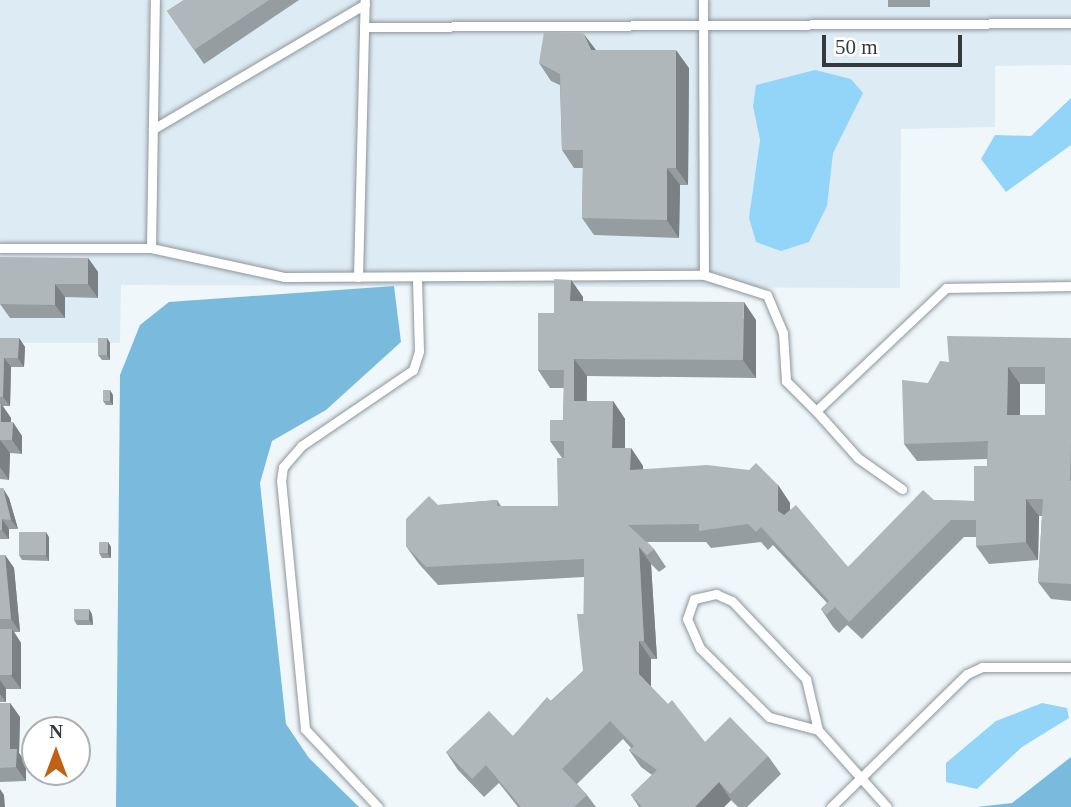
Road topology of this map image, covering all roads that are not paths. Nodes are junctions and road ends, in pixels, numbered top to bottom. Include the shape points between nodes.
1 (155, 0) edge
2 (703, 0) edge
3 (365, 2) edge
4 (1071, 23) edge
5 (703, 25) junction
6 (364, 27) junction
7 (153, 129) junction
8 (0, 247) edge
9 (151, 248) junction
10 (704, 275) junction
11 (358, 277) junction
12 (416, 278) junction
13 (1071, 286) edge
14 (816, 411) junction
15 (902, 489) dead end
16 (1071, 667) edge
17 (818, 730) junction
18 (862, 776) junction
19 (378, 807) edge
20 (831, 807) edge
21 (887, 807) edge

1 - 7 lane
2 - 5 lane
3 - 6 lane
3 - 7 lane
4 - 5 lane
5 - 6 lane
5 - 10 lane
6 - 11 lane
7 - 9 lane
8 - 9 lane
9 - 11 lane via 284,277
10 - 12 lane
10 - 14 lane via 768,295 783,333 786,381
11 - 12 lane
12 - 19 lane via 419,351 413,370 301,446 284,467 281,481 305,729
13 - 14 lane via 946,288
14 - 15 lane via 858,458
16 - 18 lane via 982,667 967,674
17 - 17 lane via 806,679 732,601 709,594 694,599 687,619 700,648 769,716
17 - 18 lane
18 - 20 lane
18 - 21 lane

